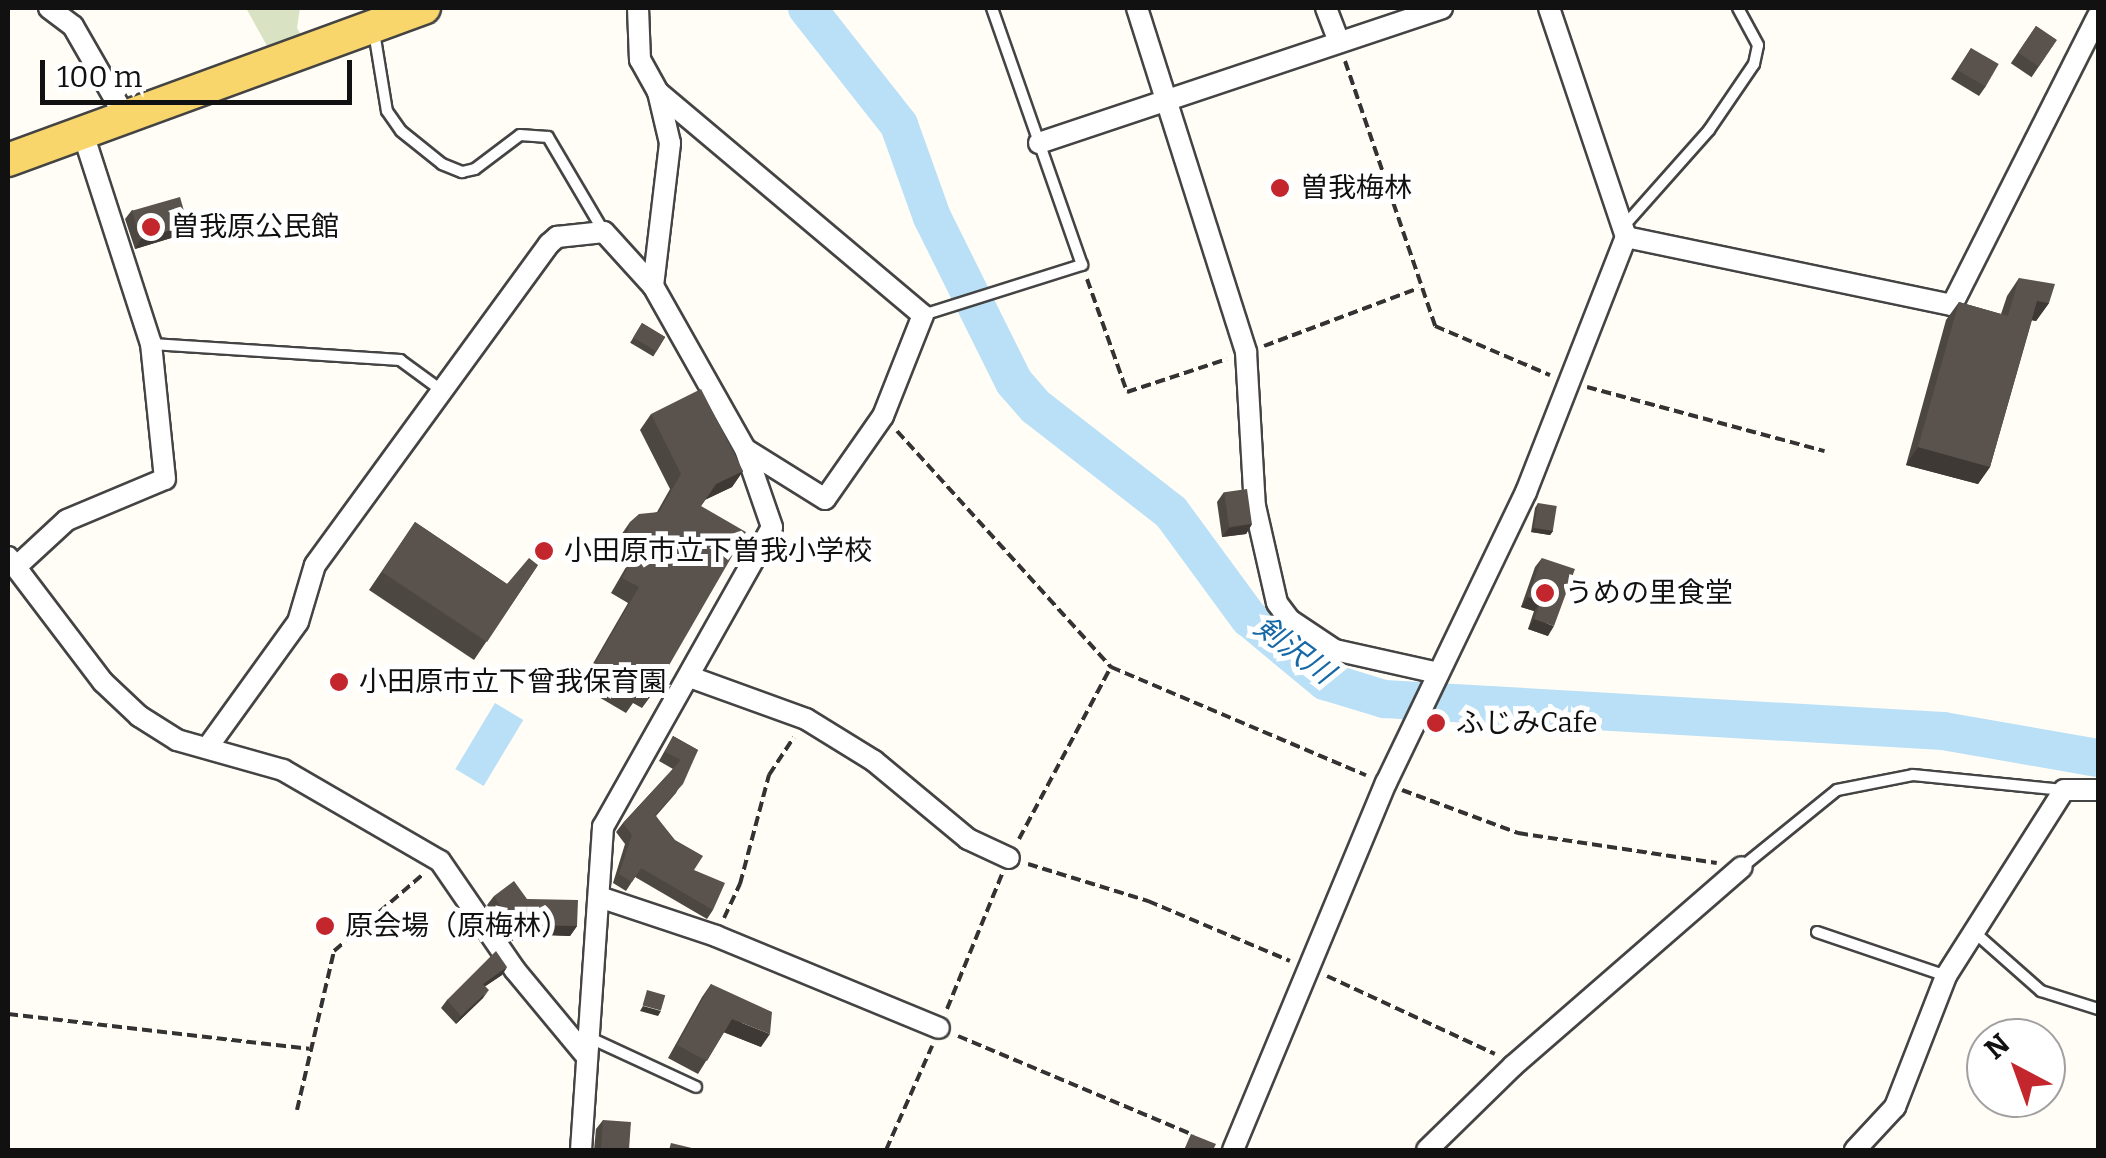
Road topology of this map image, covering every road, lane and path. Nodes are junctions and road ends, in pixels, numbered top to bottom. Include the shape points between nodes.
1 (49, 8) edge
2 (424, 8) edge
3 (638, 8) edge
4 (992, 8) edge
5 (1137, 8) edge
6 (1326, 8) edge
7 (1442, 8) edge
8 (1549, 8) edge
9 (1738, 8) edge
10 (2098, 16) edge
11 (372, 26) junction
12 (1339, 42) junction
13 (658, 92) junction
14 (1169, 97) junction
15 (123, 113) junction
16 (83, 132) junction
17 (1039, 143) junction
18 (8, 160) edge
19 (604, 232) junction
20 (1622, 234) junction
21 (1082, 265) junction
22 (652, 286) junction
23 (1421, 288) junction
24 (922, 315) junction
25 (151, 344) junction
26 (1246, 352) junction
27 (1566, 381) junction
28 (442, 390) junction
29 (884, 416) junction
30 (745, 449) junction
31 (1825, 451) dead end
32 (12, 562) edge
33 (1111, 667) junction
34 (690, 678) junction
35 (1435, 678) junction
36 (806, 719) junction
37 (207, 748) junction
38 (1386, 783) junction
39 (2064, 790) junction
40 (2098, 790) edge
41 (1008, 858) junction
42 (440, 861) junction
43 (1742, 867) junction
44 (600, 897) junction
45 (1972, 930) junction
46 (1818, 932) dead end
47 (716, 936) junction
48 (1310, 969) junction
49 (1946, 976) junction
50 (2098, 1009) edge
51 (8, 1014) edge
52 (940, 1028) junction
53 (585, 1045) junction
54 (309, 1049) junction
55 (1513, 1066) junction
56 (696, 1087) dead end
57 (298, 1110) dead end
58 (1212, 1143) edge
59 (581, 1150) edge
60 (886, 1150) edge
61 (1233, 1150) edge
62 (1428, 1150) edge
63 (1855, 1150) edge

1 - 15 street via 73,26
2 - 11 main road
3 - 13 street via 640,60
4 - 17 lane
5 - 14 street
6 - 12 street
7 - 12 street
8 - 20 street
9 - 20 lane via 1758,45 1754,64
10 - 20 street via 1952,305
11 - 15 main road
11 - 19 lane via 387,111 401,131 462,172 520,135 548,137
12 - 14 street
12 - 23 path
13 - 22 street via 670,142
13 - 24 street
14 - 17 street
14 - 26 street
15 - 16 main road
16 - 18 main road
16 - 25 street
17 - 21 lane
19 - 22 street
19 - 28 street via 557,237 549,244
20 - 27 street
21 - 24 lane
21 - 26 path via 1127,392
22 - 30 street
23 - 26 path
23 - 27 path via 1438,330
24 - 29 street
25 - 28 lane via 400,360
25 - 32 street via 165,479 67,520
26 - 35 street via 1257,520 1282,612 1334,650
27 - 31 path
27 - 35 street via 1526,492
28 - 37 street via 315,565 298,622
29 - 30 street via 826,499
29 - 33 path
30 - 34 street via 772,527
32 - 37 street via 103,682 165,732
33 - 38 path
33 - 41 path
34 - 36 street
34 - 44 street via 603,827
35 - 38 street
36 - 41 street via 874,761 968,839
36 - 47 path via 768,775 740,884
37 - 42 street via 283,770
38 - 43 path via 1518,833
38 - 48 street
39 - 40 street
39 - 43 lane via 1912,775 1837,790
39 - 45 street
41 - 48 path via 1148,901
41 - 52 path
42 - 53 street via 515,970
42 - 54 path via 334,951
43 - 55 street
44 - 47 street
44 - 53 street
45 - 49 street
45 - 50 lane via 2041,990
46 - 49 lane
47 - 52 street
48 - 55 path via 1470,1037
48 - 61 street
49 - 63 street via 1896,1107
51 - 54 path
52 - 58 path
52 - 60 path
53 - 56 lane
53 - 59 street
54 - 57 path
55 - 62 street

